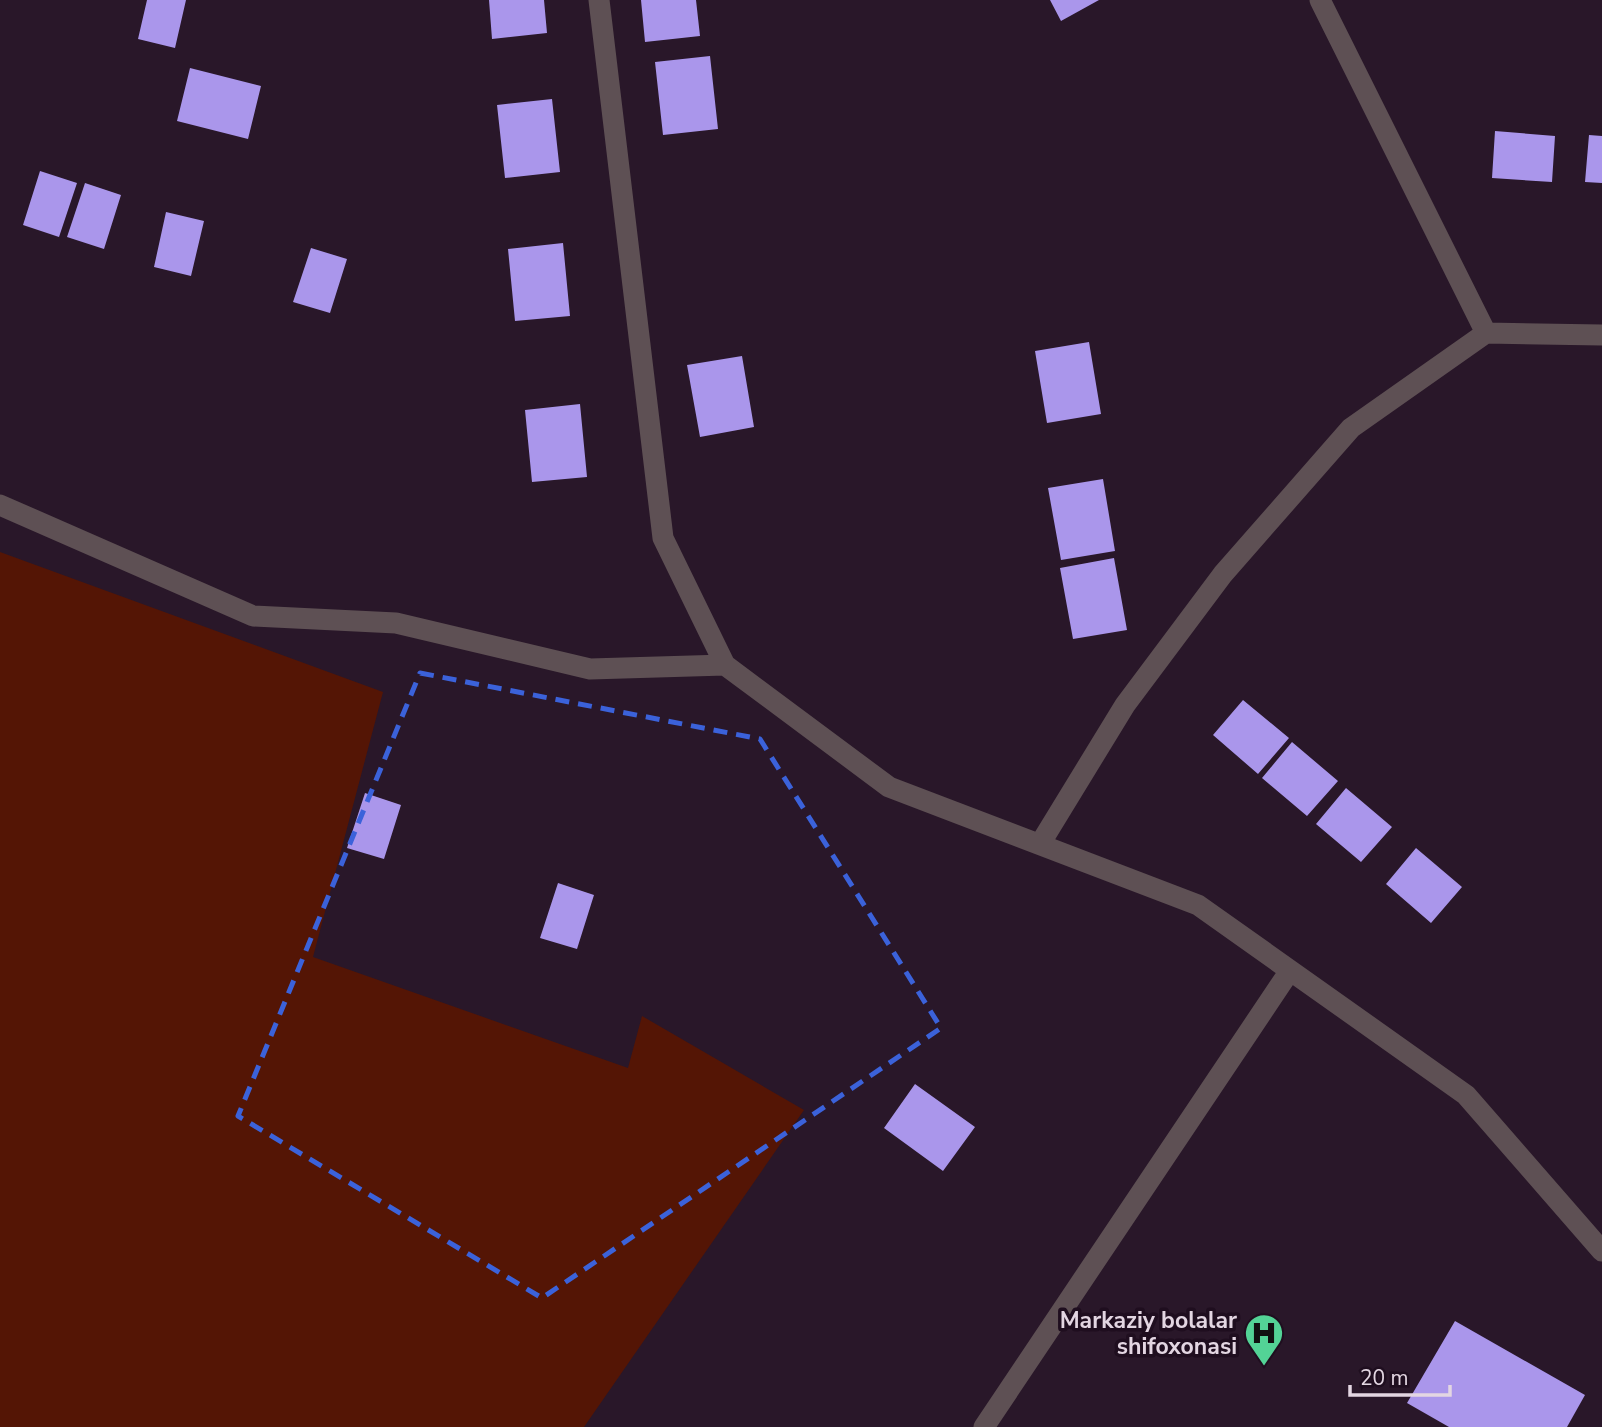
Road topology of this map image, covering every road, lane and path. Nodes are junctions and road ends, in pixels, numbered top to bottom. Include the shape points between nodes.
1 (599, 0) edge
2 (1320, 0) edge
3 (1486, 333) junction
4 (1602, 335) edge
5 (0, 505) edge
6 (725, 665) junction
7 (1040, 844) junction
8 (1289, 972) junction
9 (1602, 1251) edge
10 (984, 1427) edge

1 - 6 street via 663,538
2 - 3 street
3 - 4 street
3 - 7 street via 1351,428 1223,573 1125,705
5 - 6 street via 253,616 396,623 590,669
6 - 7 street via 889,787
7 - 8 street via 1198,905
8 - 9 street via 1466,1095
8 - 10 street

